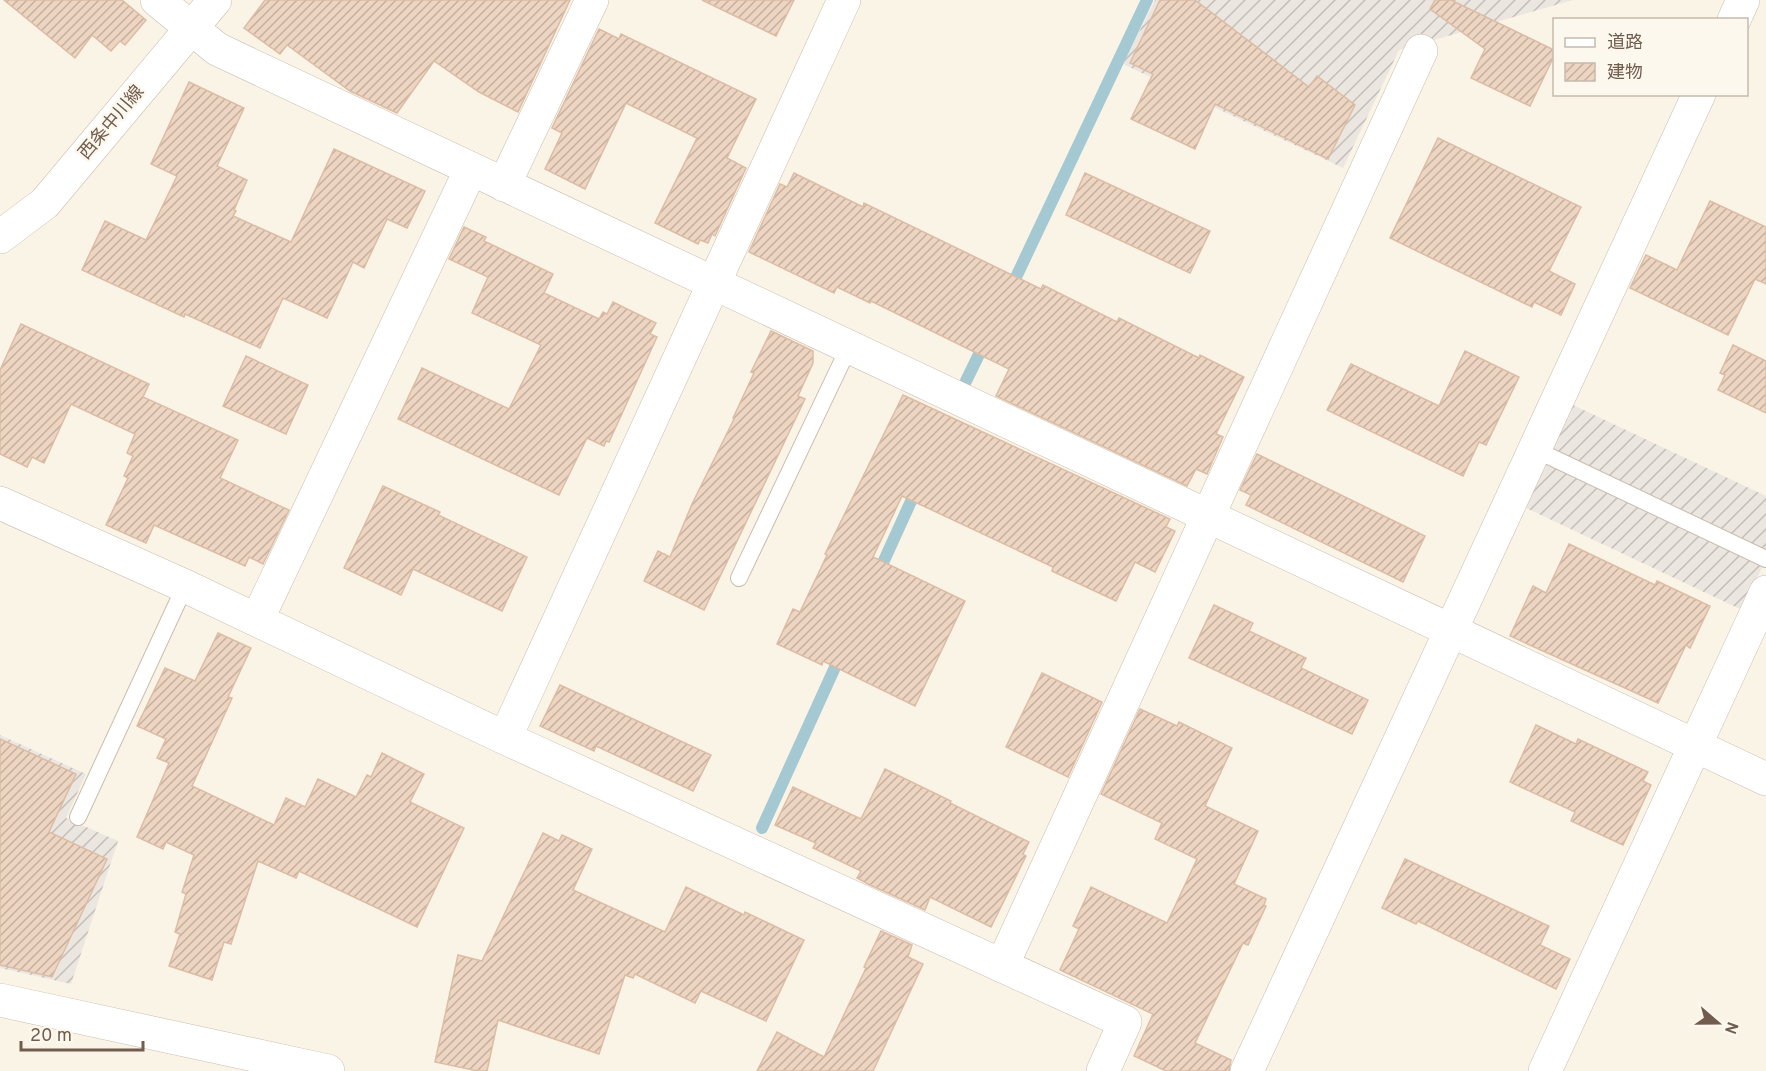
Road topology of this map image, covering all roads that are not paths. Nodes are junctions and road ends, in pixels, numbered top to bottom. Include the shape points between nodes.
1 (158, 0) edge
2 (215, 0) edge
3 (592, 0) edge
4 (844, 0) edge
5 (1743, 0) edge
6 (1735, 18) edge
7 (191, 28) junction
8 (1421, 51) dead end
9 (1698, 96) edge
10 (471, 169) junction
11 (504, 185) junction
12 (1, 238) edge
13 (714, 283) junction
14 (849, 346) junction
15 (1534, 449) junction
16 (0, 503) edge
17 (1209, 516) junction
18 (1766, 559) edge
19 (740, 578) dead end
20 (185, 586) junction
21 (1766, 592) edge
22 (257, 620) junction
23 (1452, 630) junction
24 (505, 738) junction
25 (1695, 746) junction
26 (1766, 779) edge
27 (78, 817) dead end
28 (1002, 966) junction
29 (7, 1007) edge
30 (328, 1071) edge
31 (1103, 1071) edge
32 (1247, 1071) edge
33 (1545, 1071) edge

1 - 7 street
2 - 7 street, 西条中川線
3 - 11 street
4 - 13 street
5 - 6 street
7 - 10 street via 217,49
7 - 12 street, 西条中川線 via 45,203
8 - 17 street
9 - 15 street
10 - 11 street
10 - 22 street
11 - 13 street
13 - 14 street
13 - 24 street
14 - 17 street
14 - 19 lane
15 - 18 lane
15 - 23 street
16 - 20 street
17 - 23 street
17 - 28 street
20 - 22 street
20 - 27 lane
21 - 25 street
22 - 24 street
23 - 25 street
23 - 32 street
24 - 28 street
25 - 26 street
25 - 33 street
28 - 31 street via 1125,1022
29 - 30 street

